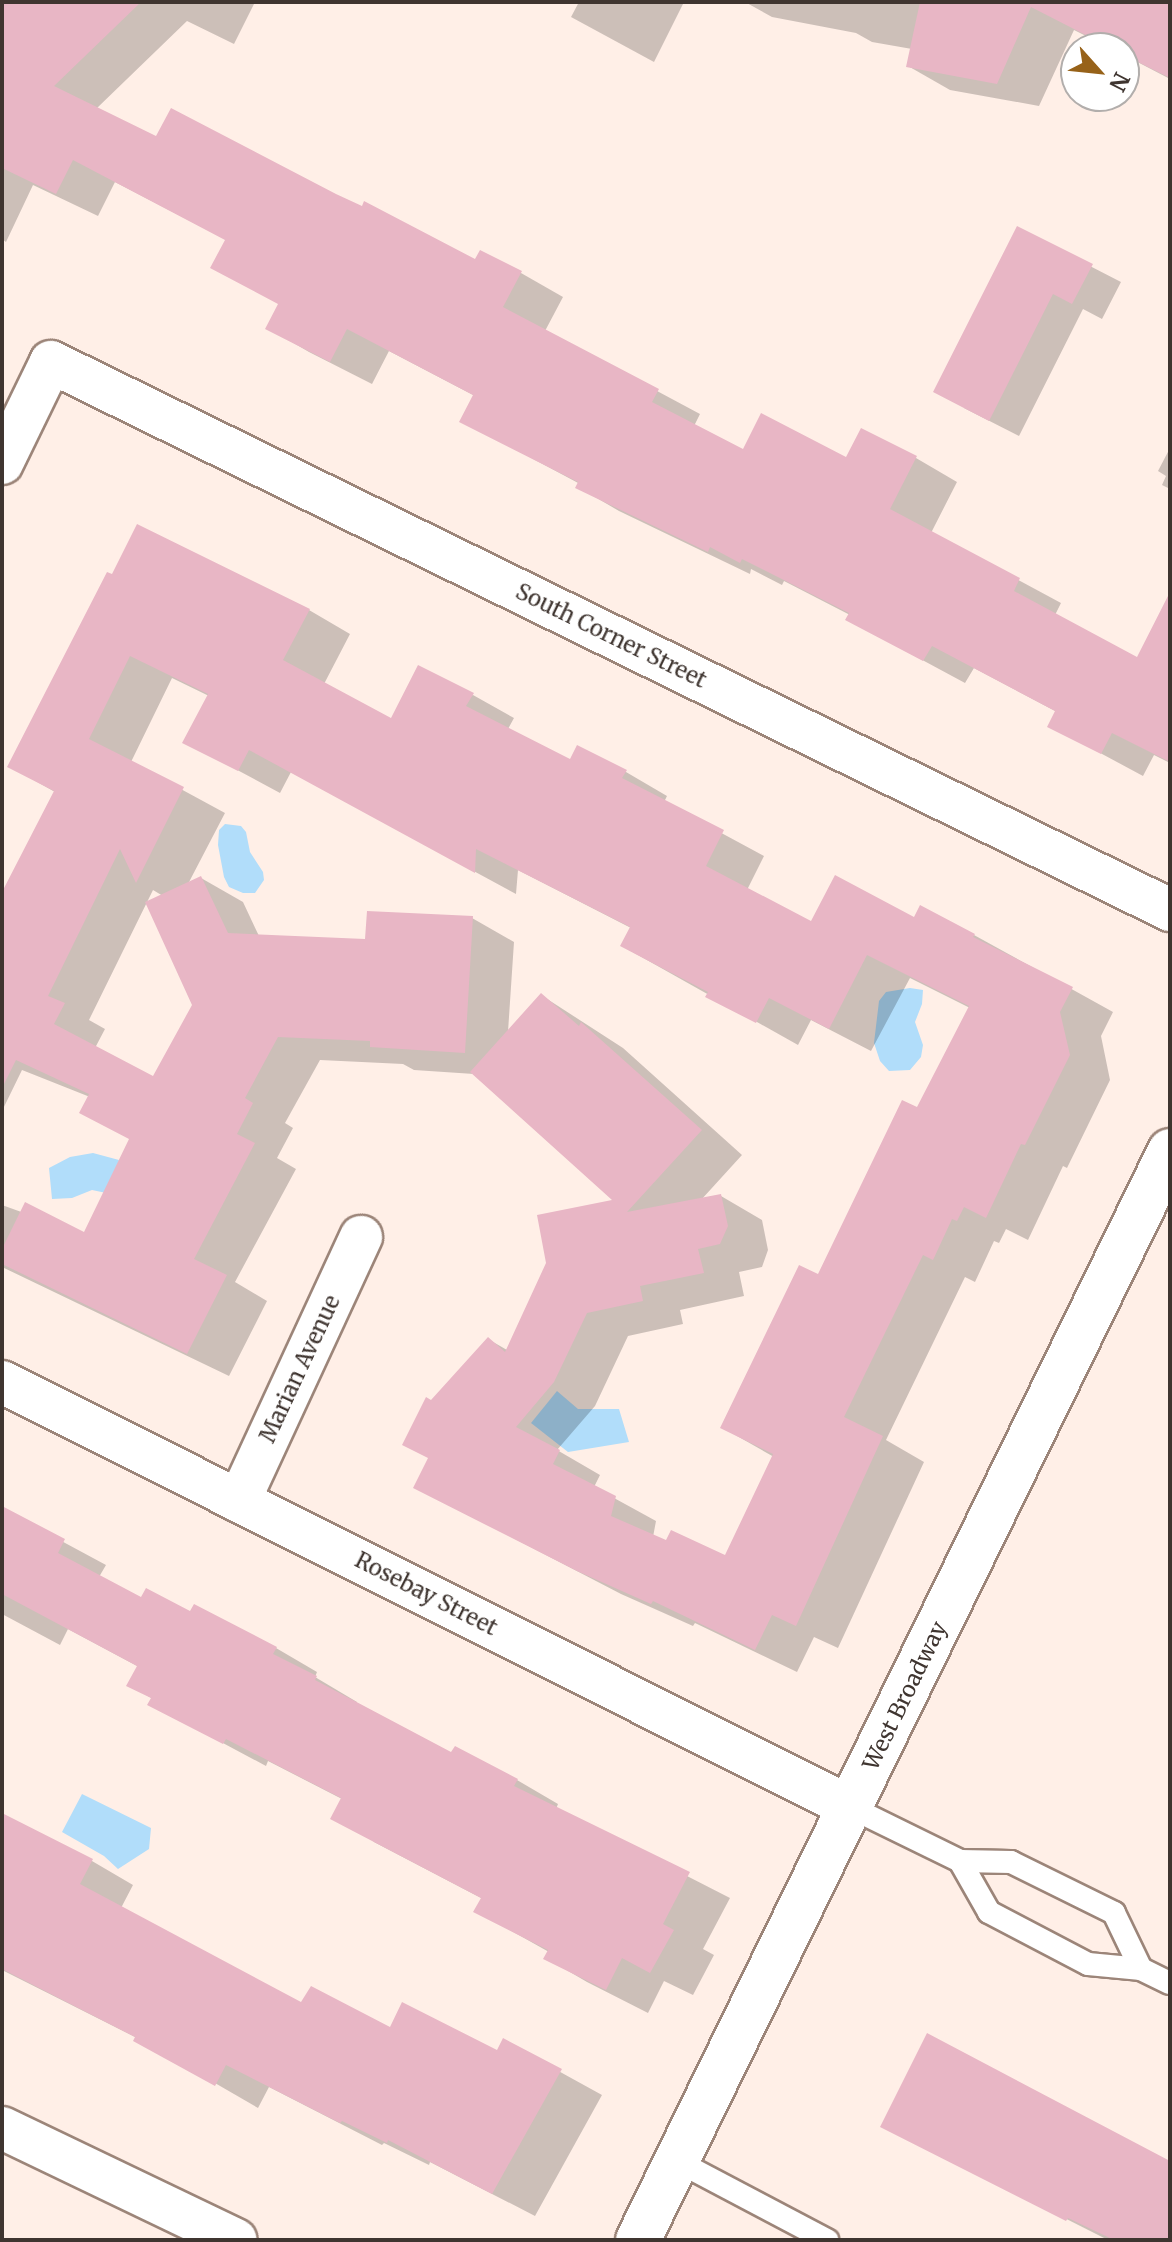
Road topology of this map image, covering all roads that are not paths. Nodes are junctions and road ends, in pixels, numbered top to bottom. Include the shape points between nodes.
1 (2, 463) edge
2 (1170, 910) edge
3 (1170, 1151) edge
4 (361, 1237) dead end
5 (2, 1382) edge
6 (239, 1501) junction
7 (850, 1807) junction
8 (960, 1861) junction
9 (1141, 1969) junction
10 (1170, 1983) edge
11 (2, 2128) edge
12 (677, 2161) junction
13 (236, 2240) edge
14 (638, 2240) edge
15 (827, 2240) edge

1 - 2 street, South Corner Street via 51,362
3 - 7 main road, West Broadway
4 - 6 street, Marian Avenue
5 - 6 street, Rosebay Street
6 - 7 street, Rosebay Street
7 - 8 lane
7 - 12 main road, West Broadway
8 - 9 lane via 989,1912 1088,1964
8 - 9 lane via 1011,1862 1114,1913
9 - 10 lane
11 - 13 street
12 - 14 main road, West Broadway
12 - 15 lane

